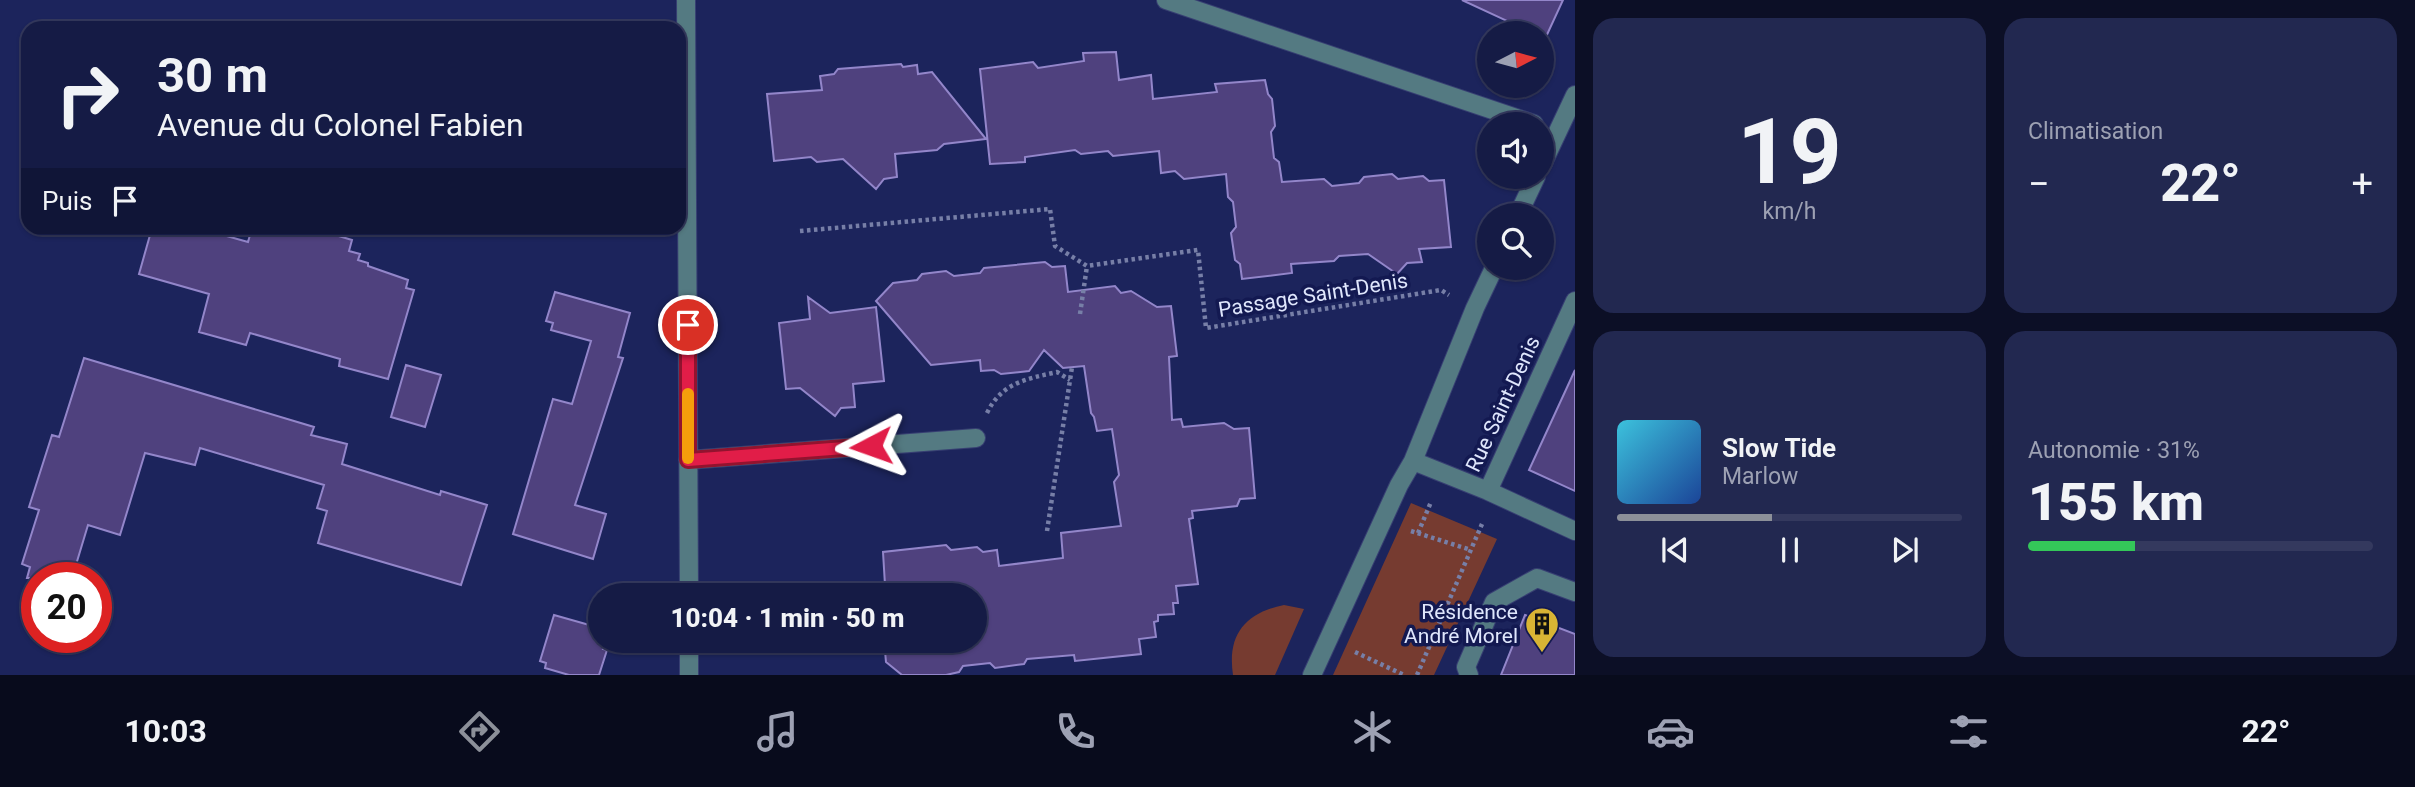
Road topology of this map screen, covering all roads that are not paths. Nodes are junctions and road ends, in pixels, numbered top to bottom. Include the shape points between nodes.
1 (686, 0) edge
2 (1166, 0) edge
3 (1575, 95) edge
4 (1498, 112) edge
5 (1554, 124) edge
6 (1488, 280) edge
7 (1575, 301) edge
8 (976, 438) road end
9 (688, 460) junction
10 (1413, 461) junction
11 (1488, 491) junction
12 (1575, 531) edge
13 (689, 583) edge
14 (1575, 592) edge
15 (689, 653) edge
16 (689, 675) edge
17 (1312, 675) edge
18 (1469, 675) edge

1 - 9 street
2 - 4 street
3 - 5 street
6 - 10 street
7 - 11 street, Rue Saint-Denis
8 - 9 street
9 - 13 street
10 - 11 street, Rue Saint-Denis
10 - 17 street
11 - 12 street
14 - 18 street via 1537,578 1494,602 1466,667
15 - 16 street

